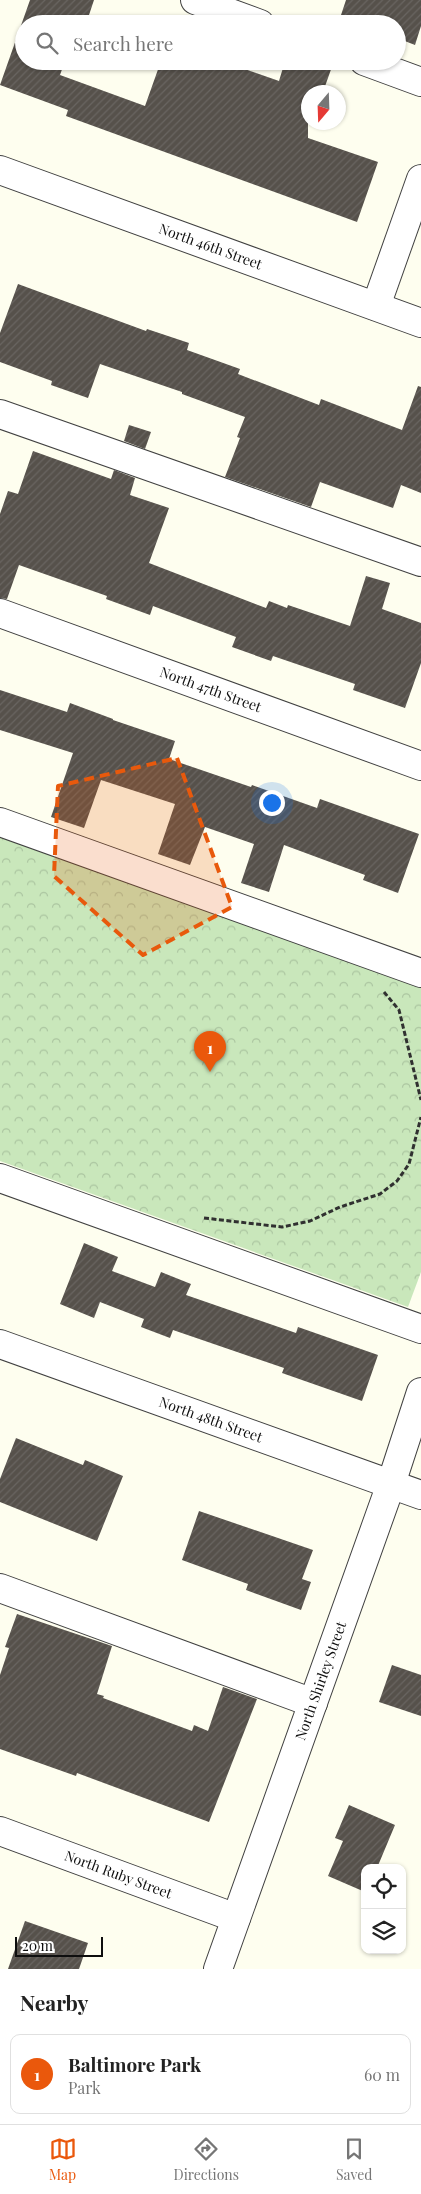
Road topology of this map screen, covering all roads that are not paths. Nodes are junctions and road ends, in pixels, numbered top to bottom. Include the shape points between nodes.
1 (195, 0) edge
2 (236, 15) edge
3 (388, 70) edge
4 (421, 82) edge
5 (0, 170) edge
6 (421, 179) edge
7 (376, 306) junction
8 (421, 323) edge
9 (0, 414) edge
10 (421, 562) edge
11 (0, 613) edge
12 (421, 766) edge
13 (0, 822) edge
14 (421, 973) edge
15 (0, 1178) edge
16 (421, 1329) edge
17 (0, 1344) edge
18 (421, 1392) edge
19 (391, 1484) junction
20 (421, 1495) edge
21 (0, 1588) edge
22 (313, 1703) junction
23 (0, 1831) edge
24 (236, 1918) junction
25 (218, 1969) edge

1 - 2 street
3 - 4 street
5 - 7 street, North 46th Street
6 - 7 street
7 - 8 street, North 46th Street
9 - 10 street
11 - 12 street, North 47th Street
13 - 14 street
15 - 16 street
17 - 19 street, North 48th Street
18 - 19 street, North Shirley Street
19 - 20 street, North 48th Street
19 - 22 street, North Shirley Street
21 - 22 street
22 - 24 street, North Shirley Street
23 - 24 street, North Ruby Street
24 - 25 street, North Shirley Street

